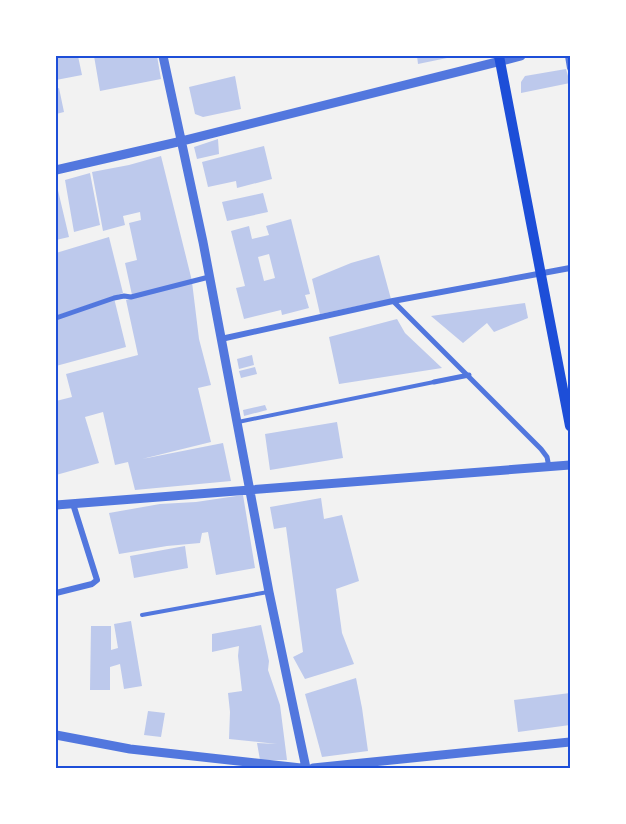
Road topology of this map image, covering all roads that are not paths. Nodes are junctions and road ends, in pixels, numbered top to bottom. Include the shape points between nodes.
1 (164, 56) edge
2 (521, 56) edge
3 (568, 56) edge
4 (500, 58) edge
5 (570, 68) edge
6 (182, 141) junction
7 (56, 170) edge
8 (570, 268) edge
9 (542, 273) junction
10 (209, 277) junction
11 (393, 301) junction
12 (56, 318) edge
13 (221, 339) junction
14 (469, 375) junction
15 (434, 382) joint
16 (237, 422) junction
17 (570, 426) edge
18 (570, 465) edge
19 (549, 467) junction
20 (250, 491) junction
21 (73, 504) junction
22 (56, 505) edge
23 (269, 592) junction
24 (56, 593) edge
25 (142, 615) dead end
26 (56, 735) edge
27 (570, 742) edge
28 (301, 768) edge
29 (306, 768) edge
30 (313, 768) edge

1 - 6 street
2 - 4 street
3 - 5 street
4 - 6 street
4 - 9 main road
6 - 7 street
6 - 10 street
8 - 9 street
9 - 11 street
9 - 17 main road
10 - 12 street via 114,298
10 - 13 street
11 - 13 street
11 - 14 street
13 - 16 street
14 - 15 street
14 - 19 street via 544,453
15 - 16 lane
16 - 20 street
18 - 19 street
19 - 20 street
20 - 21 street
20 - 23 street
21 - 22 street
21 - 24 street via 97,580
23 - 25 lane
23 - 29 street
26 - 28 street via 130,749
27 - 30 street

